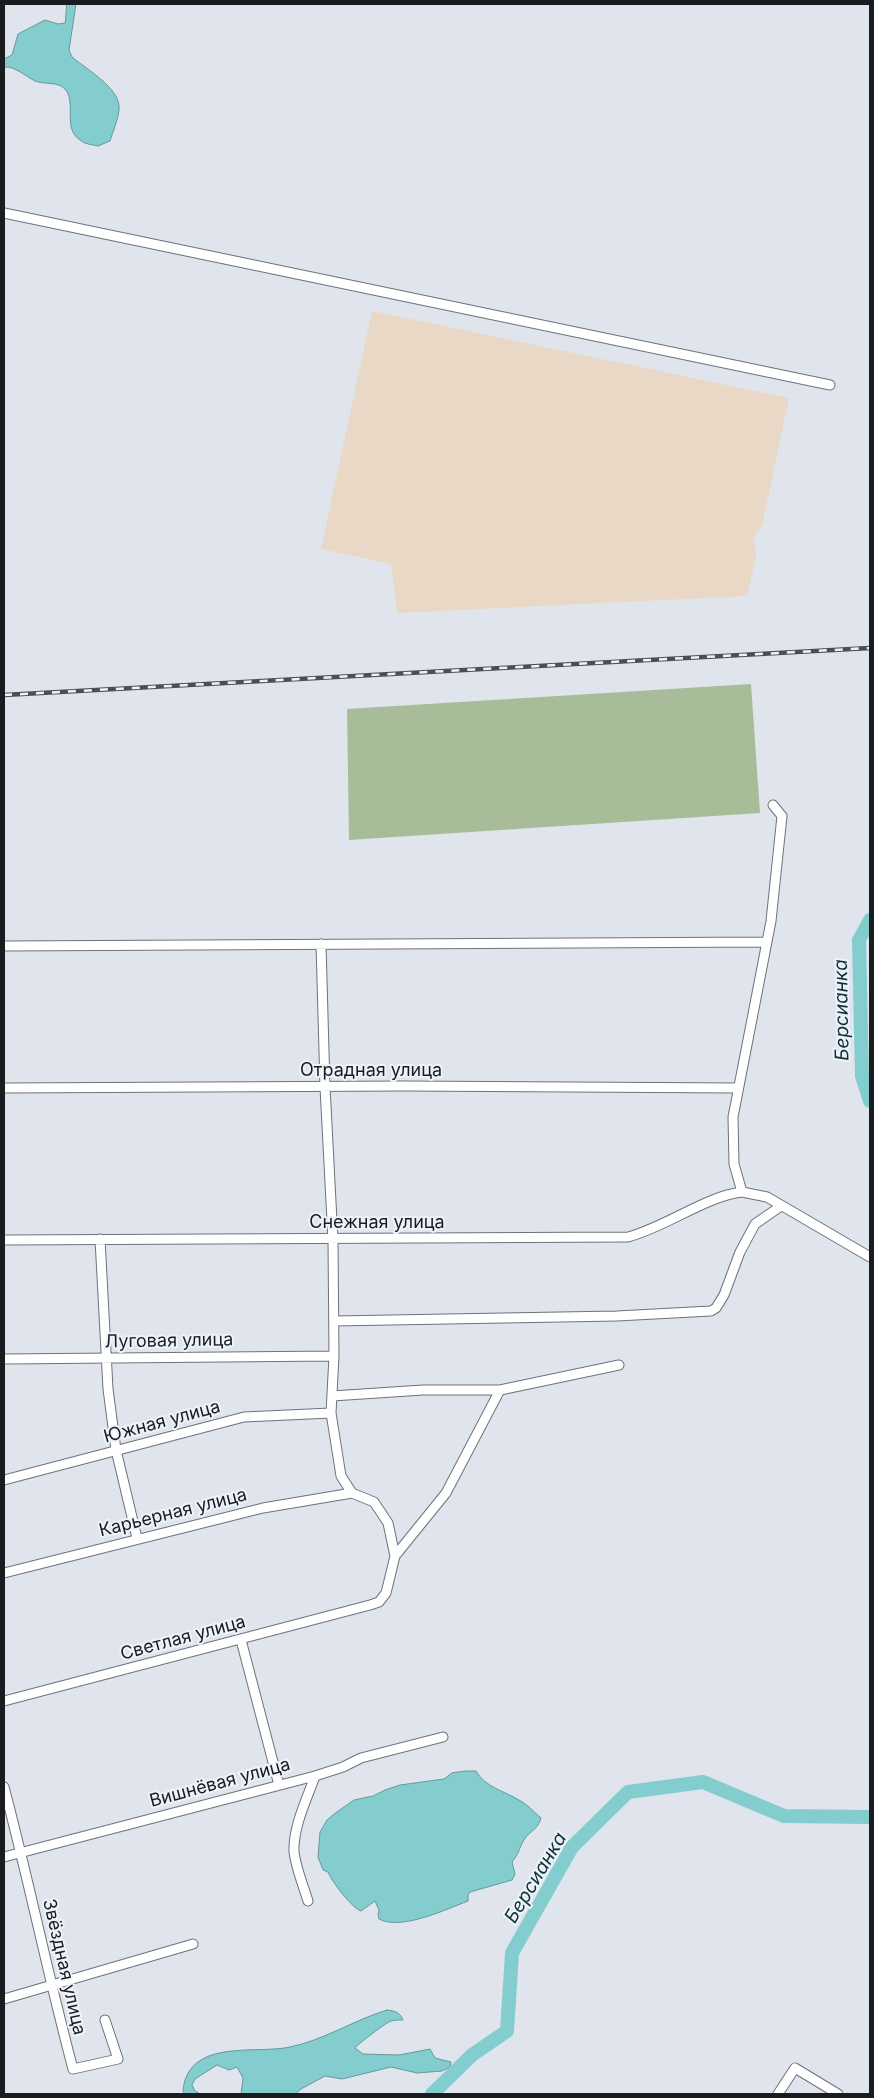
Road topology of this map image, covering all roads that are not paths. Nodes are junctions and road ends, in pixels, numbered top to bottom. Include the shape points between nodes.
1 (4, 213) edge
2 (830, 385) dead end
3 (773, 805) dead end
4 (767, 942) junction
5 (321, 944) junction
6 (4, 946) edge
7 (326, 1087) junction
8 (4, 1088) edge
9 (738, 1088) junction
10 (742, 1192) junction
11 (782, 1206) junction
12 (100, 1239) junction
13 (4, 1240) edge
14 (333, 1240) junction
15 (870, 1257) edge
16 (334, 1322) junction
17 (334, 1356) junction
18 (107, 1358) junction
19 (4, 1359) edge
20 (619, 1365) dead end
21 (500, 1390) junction
22 (332, 1396) junction
23 (331, 1413) junction
24 (116, 1450) junction
25 (4, 1480) edge
26 (352, 1493) junction
27 (137, 1538) junction
28 (395, 1556) junction
29 (4, 1573) edge
30 (241, 1640) junction
31 (4, 1702) edge
32 (443, 1737) dead end
33 (315, 1776) junction
34 (279, 1785) junction
35 (4, 1787) edge
36 (21, 1852) junction
37 (4, 1857) edge
38 (308, 1901) dead end
39 (193, 1944) dead end
40 (51, 1987) junction
41 (4, 1999) edge
42 (105, 2020) dead end
43 (778, 2094) edge
44 (838, 2094) edge

1 - 2 street
3 - 4 street via 782,816
4 - 5 street
4 - 9 street
5 - 6 street
5 - 7 street
7 - 8 street, Отрадная улица
7 - 9 street, Отрадная улица
7 - 14 street
9 - 10 street via 733,1117 734,1164
10 - 11 street via 767,1197
10 - 14 street, Снежная улица via 719,1198 648,1232 628,1237
11 - 15 street
11 - 16 street via 755,1224 724,1294 711,1311
12 - 13 street, Снежная улица
12 - 14 street, Снежная улица
12 - 18 street
14 - 16 street
16 - 17 street
17 - 18 street, Луговая улица
17 - 22 street
18 - 19 street, Луговая улица
18 - 24 street
20 - 21 street
21 - 22 street via 423,1390
21 - 28 street via 446,1493
22 - 23 street
23 - 24 street, Южная улица via 244,1417
23 - 26 street via 341,1476
24 - 25 street, Южная улица
24 - 27 street
26 - 27 street, Карьерная улица via 263,1508
26 - 28 street via 374,1502 388,1523
27 - 29 street, Карьерная улица
28 - 30 street, Светлая улица via 386,1593 379,1602
30 - 31 street, Светлая улица
30 - 34 street
32 - 33 street, Вишнёвая улица via 361,1758
33 - 34 street, Вишнёвая улица
33 - 38 street via 300,1816 294,1851
34 - 36 street, Вишнёвая улица
35 - 36 street, Звёздная улица
36 - 37 street, Вишнёвая улица
36 - 40 street, Звёздная улица
39 - 40 street
40 - 41 street
40 - 42 street, Звёздная улица via 73,2069 118,2059
43 - 44 street via 795,2068

